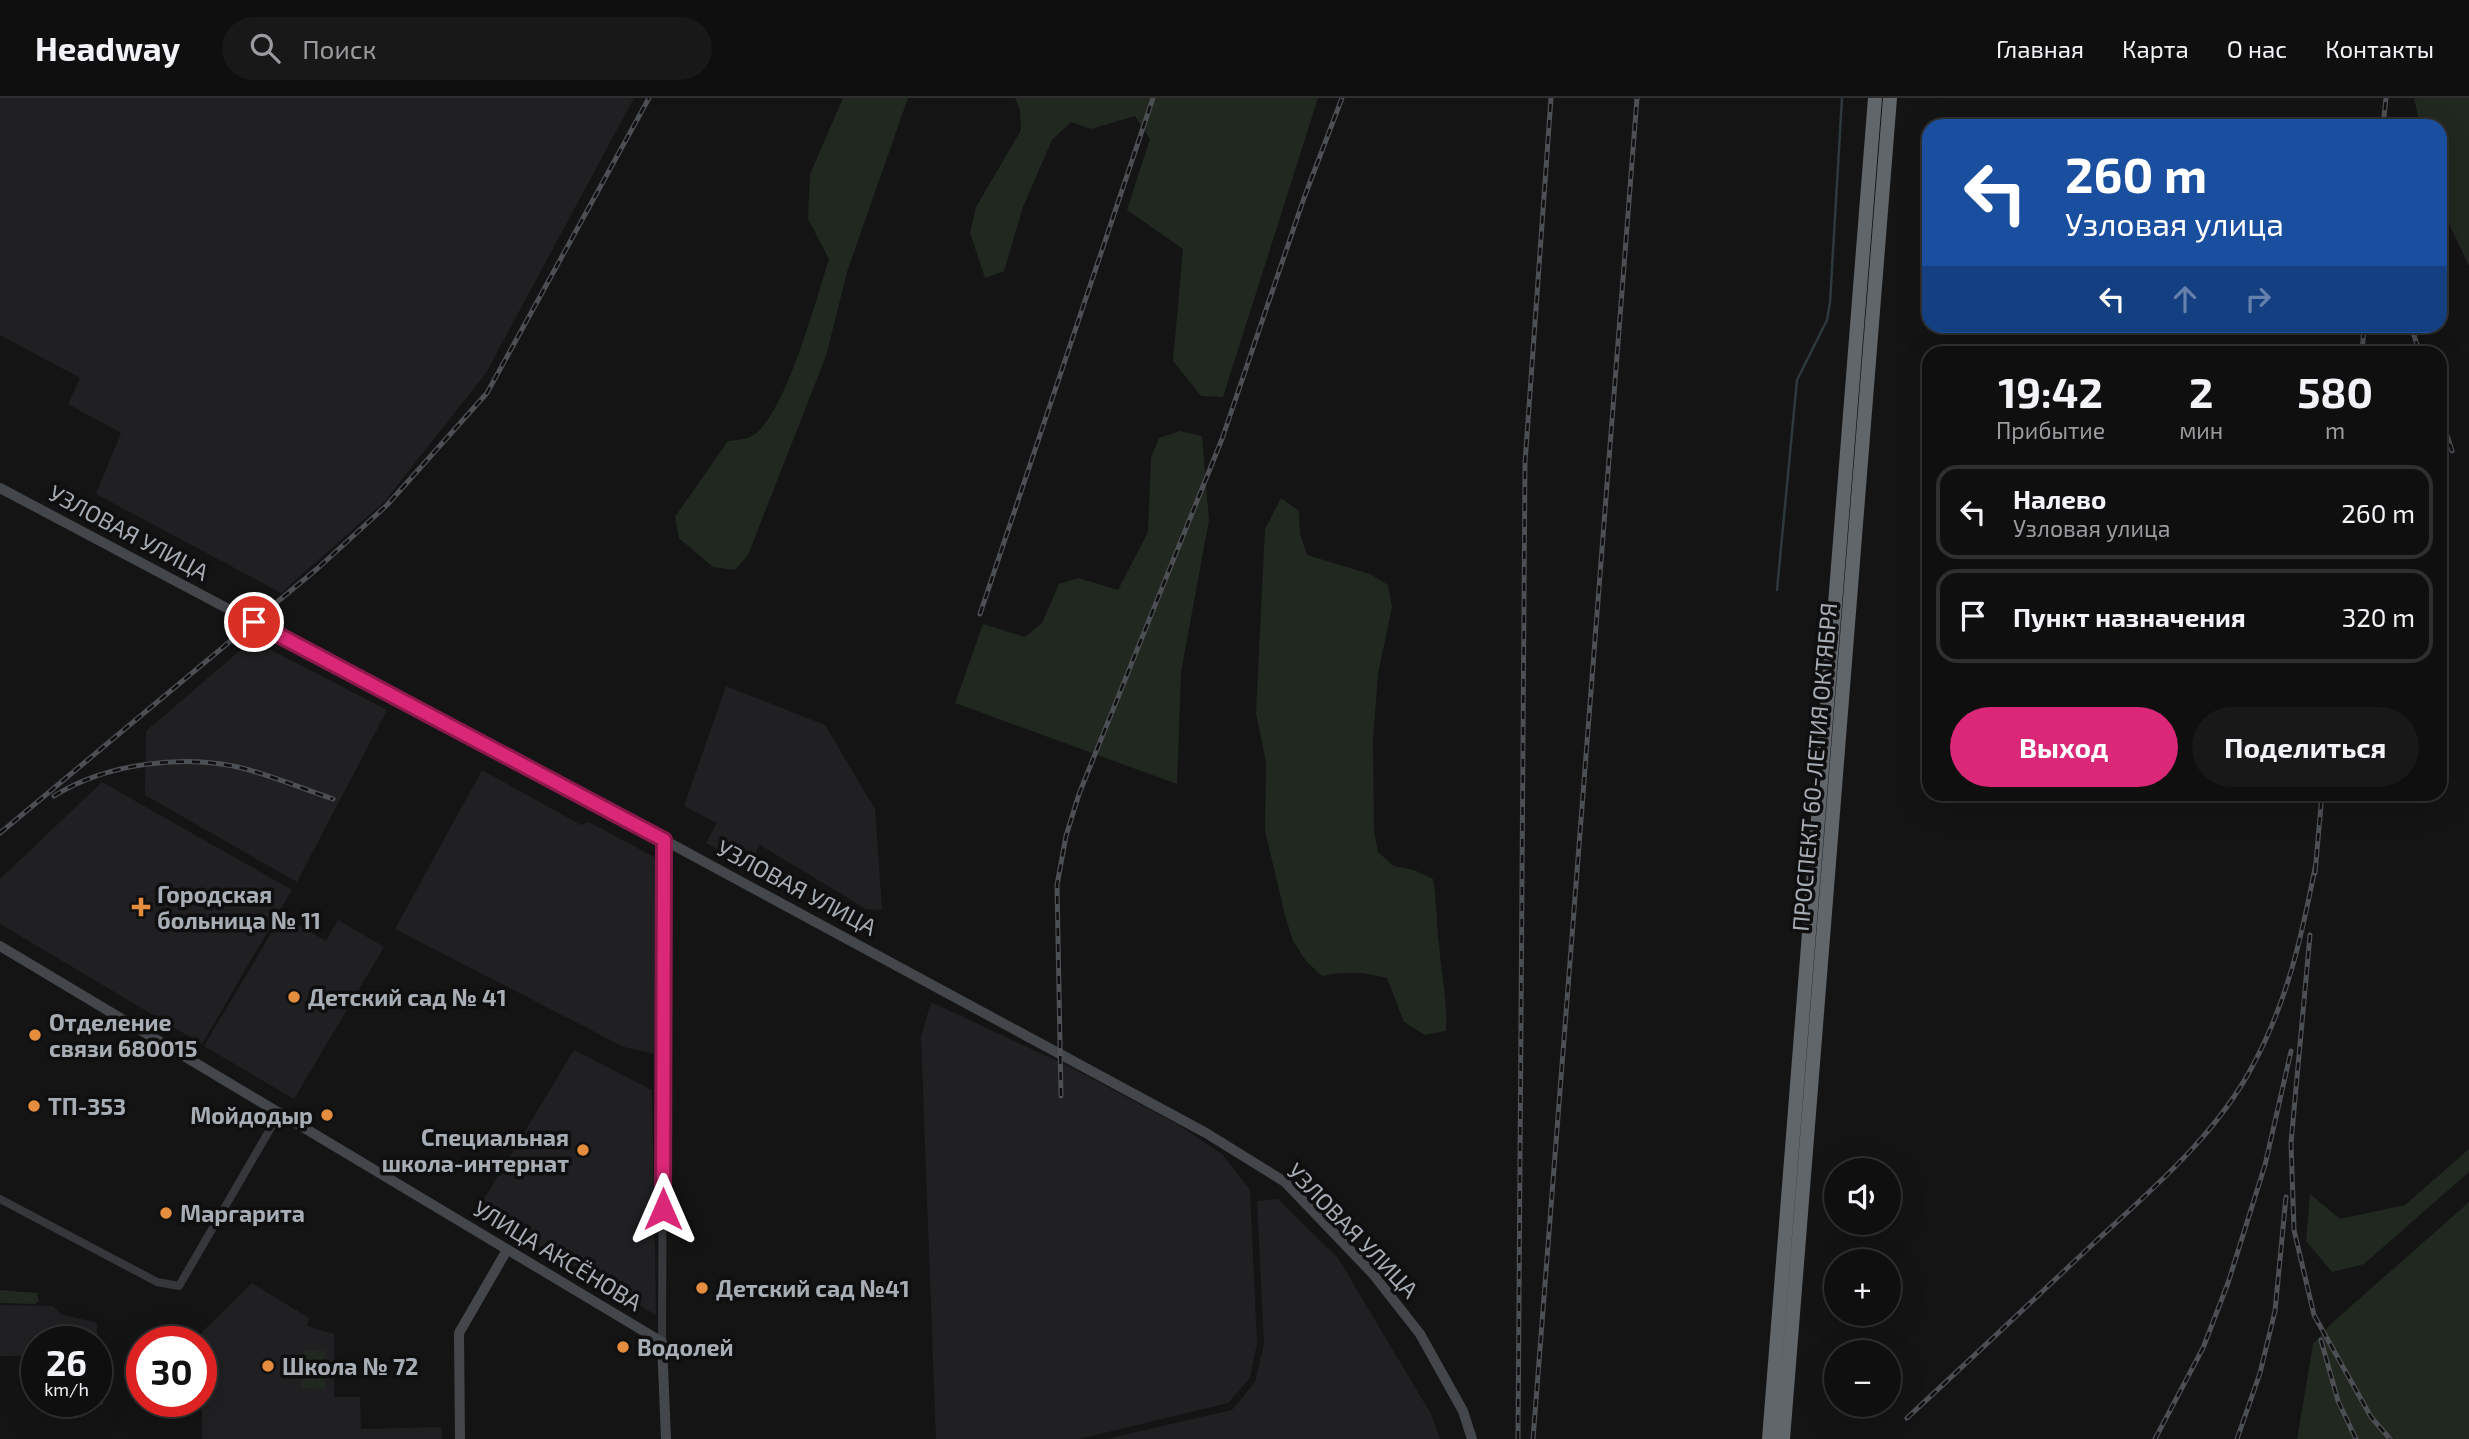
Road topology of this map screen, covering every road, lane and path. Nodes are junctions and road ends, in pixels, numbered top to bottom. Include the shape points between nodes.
1 (1875, 98) edge
2 (1890, 98) edge
3 (0, 488) edge
4 (664, 840) junction
5 (0, 946) edge
6 (280, 1112) junction
7 (0, 1199) edge
8 (507, 1250) junction
9 (663, 1342) junction
10 (460, 1439) edge
11 (666, 1439) edge
12 (1472, 1439) edge
13 (1769, 1439) edge
14 (1783, 1439) edge

1 - 13 highway, ПРОСПЕКТ 60-ЛЕТИЯ ОКТЯБРЯ
2 - 14 highway, ПРОСПЕКТ 60-ЛЕТИЯ ОКТЯБРЯ
3 - 4 street, УЗЛОВАЯ УЛИЦА
4 - 9 street
4 - 12 street, УЗЛОВАЯ УЛИЦА via 1206,1133 1285,1182 1373,1275 1420,1334 1463,1412
5 - 6 street, УЛИЦА АКСЁНОВА
6 - 7 street via 178,1286 157,1282
6 - 8 street, УЛИЦА АКСЁНОВА
8 - 9 street, УЛИЦА АКСЁНОВА
8 - 10 street via 459,1333
9 - 11 street

